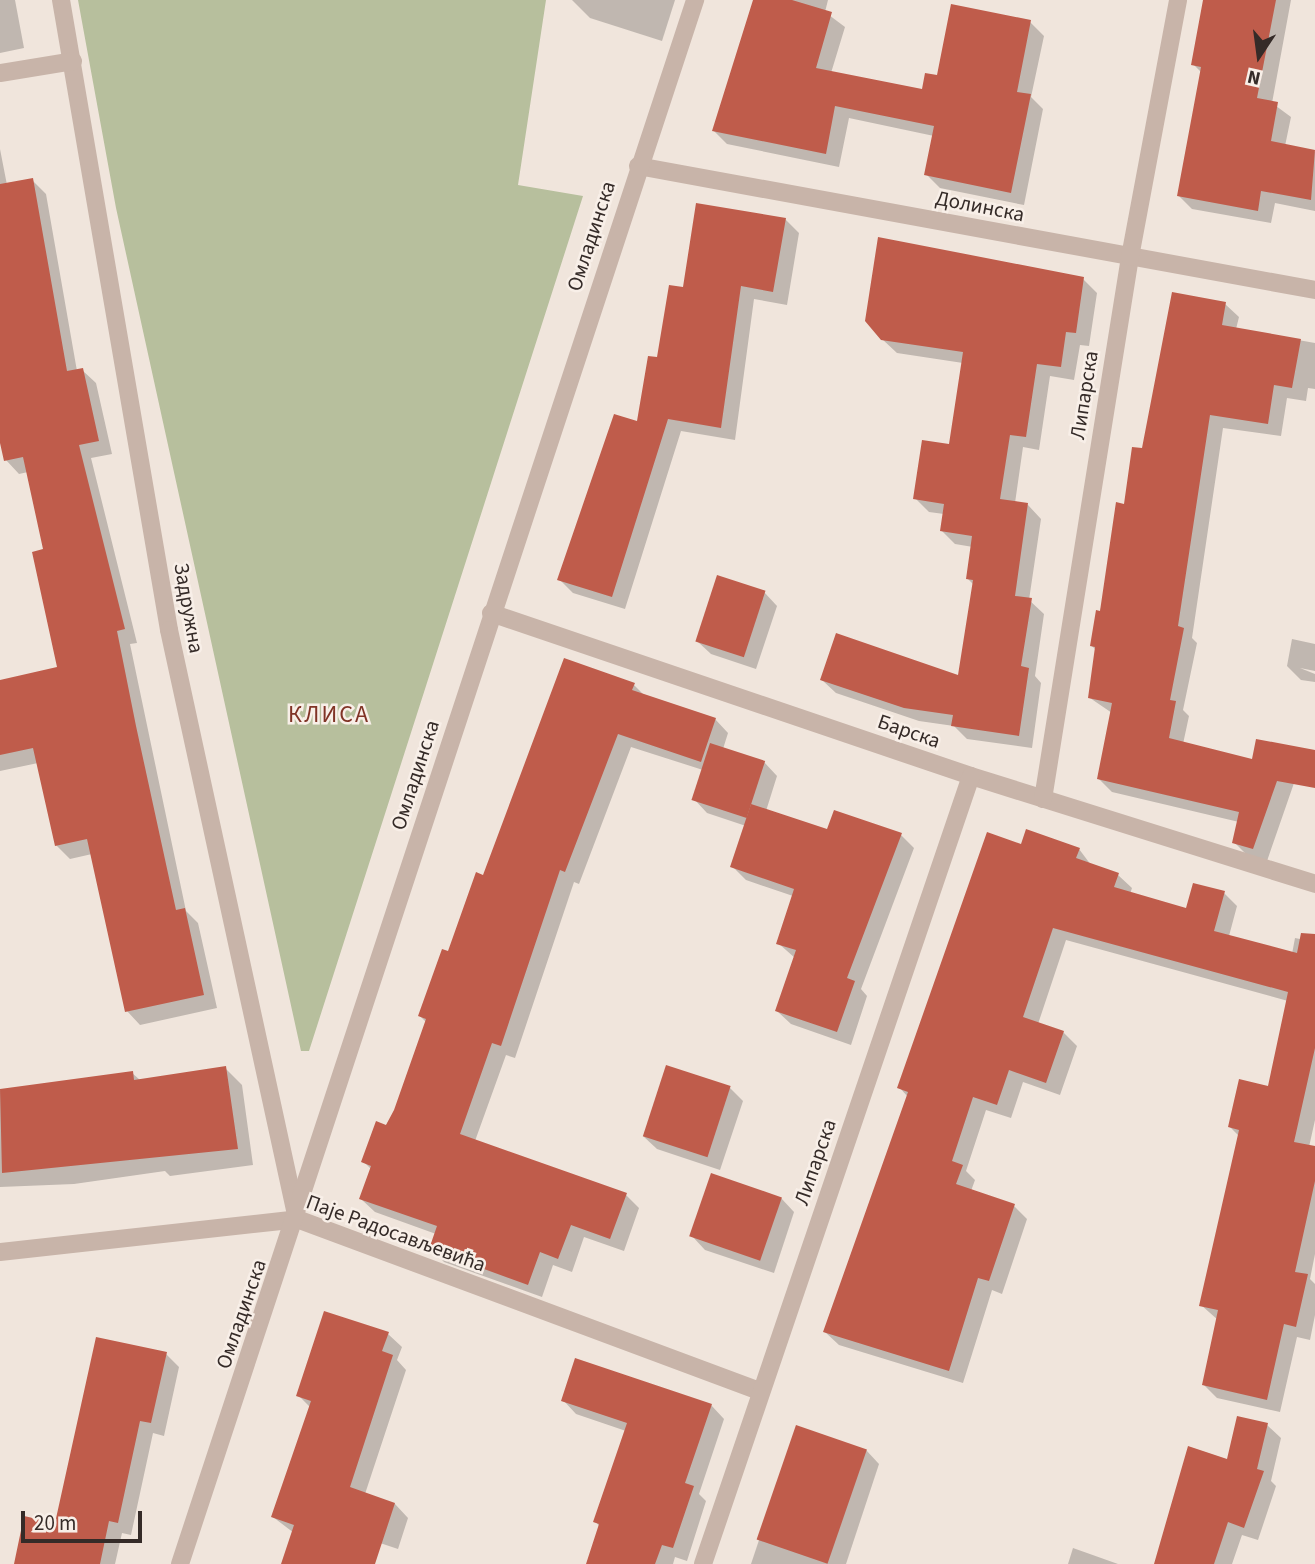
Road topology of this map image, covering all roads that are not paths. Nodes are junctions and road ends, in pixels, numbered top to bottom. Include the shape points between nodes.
1 (61, 0) edge
2 (695, 0) edge
3 (1178, 0) edge
4 (73, 61) junction
5 (0, 73) edge
6 (638, 166) junction
7 (1130, 257) junction
8 (1315, 290) edge
9 (491, 612) junction
10 (971, 776) junction
11 (1043, 799) junction
12 (1315, 884) edge
13 (297, 1219) junction
14 (0, 1252) edge
15 (760, 1391) junction
16 (180, 1564) edge
17 (703, 1564) edge

1 - 4 street, Задружна
2 - 6 street, Омладинска
3 - 7 street, Липарска
4 - 5 street
4 - 13 street, Задружна via 169,630
6 - 7 street, Долинска
6 - 9 street, Омладинска
7 - 8 street, Долинска
7 - 11 street, Липарска
9 - 10 street, Барска
9 - 13 street, Омладинска
10 - 11 street, Барска
10 - 15 street, Липарска
11 - 12 street, Барска
13 - 14 street, Паје Радосављевића
13 - 15 street, Паје Радосављевића
13 - 16 street, Омладинска
15 - 17 street, Липарска

